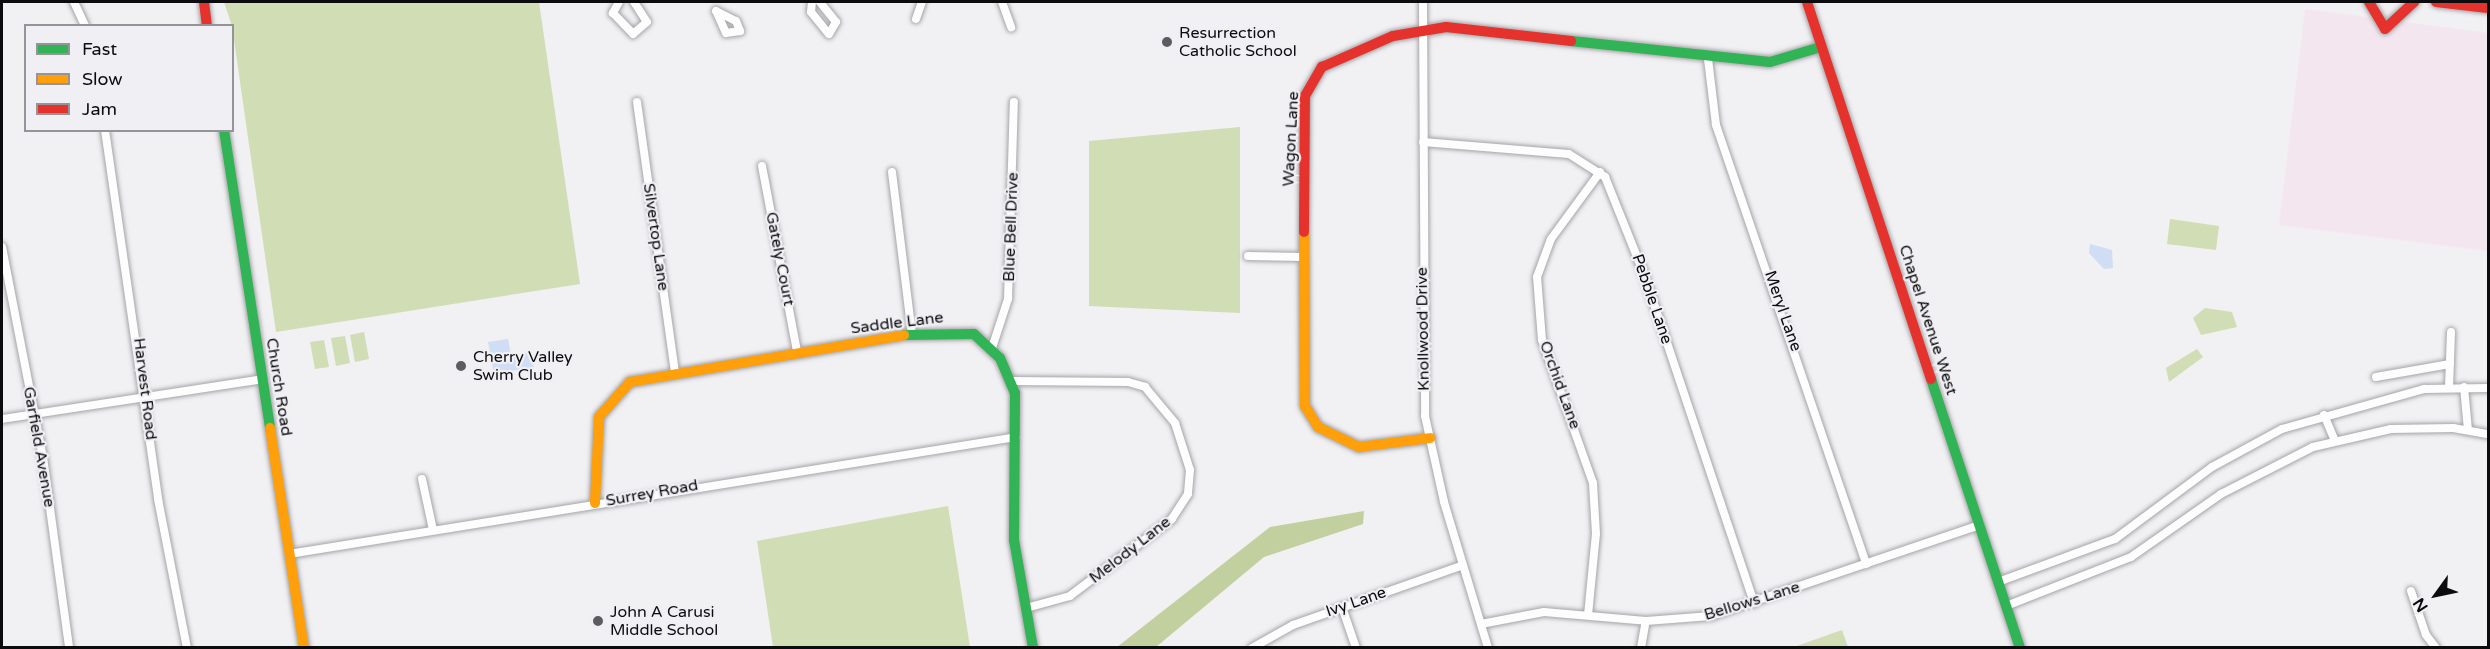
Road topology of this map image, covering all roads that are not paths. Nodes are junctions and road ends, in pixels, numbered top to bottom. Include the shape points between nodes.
1 (74, 2) edge
2 (204, 2) edge
3 (619, 2) edge
4 (634, 2) edge
5 (718, 2) edge
6 (812, 2) edge
7 (820, 2) edge
8 (922, 2) edge
9 (1002, 2) edge
10 (1423, 2) edge
11 (1807, 2) edge
12 (2369, 2) edge
13 (2414, 2) edge
14 (2436, 2) edge
15 (2463, 3) edge
16 (2488, 8) edge
17 (716, 11) dead end
18 (916, 19) dead end
19 (84, 24) edge
20 (207, 24) edge
21 (1011, 27) dead end
22 (1423, 32) junction
23 (1821, 47) junction
24 (1708, 59) junction
25 (636, 102) dead end
26 (1014, 102) dead end
27 (105, 132) edge
28 (224, 132) edge
29 (1423, 142) junction
30 (762, 166) dead end
31 (892, 172) dead end
32 (1600, 172) junction
33 (2, 247) edge
34 (1248, 256) dead end
35 (1303, 257) junction
36 (2451, 332) dead end
37 (912, 334) junction
38 (992, 348) junction
39 (798, 352) junction
40 (2450, 364) junction
41 (675, 371) junction
42 (2376, 377) dead end
43 (263, 379) junction
44 (1012, 381) junction
45 (2449, 387) junction
46 (2464, 387) junction
47 (2488, 388) edge
48 (146, 397) junction
49 (34, 413) junction
50 (2324, 415) junction
51 (2, 419) edge
52 (2468, 430) junction
53 (2488, 434) edge
54 (1016, 437) junction
55 (1430, 438) junction
56 (2335, 441) junction
57 (422, 479) dead end
58 (595, 503) junction
59 (1980, 525) junction
60 (433, 530) junction
61 (289, 554) junction
62 (1866, 564) junction
63 (1463, 565) junction
64 (1998, 582) junction
65 (2411, 591) dead end
66 (1754, 603) junction
67 (2006, 606) junction
68 (1342, 607) junction
69 (1026, 608) junction
70 (1588, 615) junction
71 (1646, 621) junction
72 (1481, 624) junction
73 (69, 648) edge
74 (187, 648) edge
75 (304, 648) edge
76 (1033, 648) edge
77 (1252, 648) edge
78 (1356, 648) edge
79 (1488, 648) edge
80 (1641, 648) edge
81 (2020, 648) edge
82 (2436, 648) edge

1 - 19 street
2 - 20 street
3 - 4 street via 613,13 633,34 647,22
5 - 17 street
6 - 7 street via 816,20 829,34 836,22
8 - 18 street
9 - 21 street
10 - 22 street, Knollwood Drive
11 - 23 street, Chapel Avenue West
12 - 13 street via 2385,29
14 - 15 street
15 - 16 street
22 - 24 street, Wagon Lane via 1446,27 1514,31
22 - 29 street, Knollwood Drive
22 - 35 street, Wagon Lane via 1393,36 1332,60 1310,80 1304,131
23 - 24 street, Wagon Lane via 1770,62
23 - 59 street, Chapel Avenue West
24 - 62 street, Meryl Lane via 1716,125
25 - 41 street, Silvertop Lane
26 - 38 street, Blue Bell Drive via 1011,268 1008,299
27 - 48 street, Harvest Road
28 - 43 street, Church Road
29 - 32 street, Pebble Lane via 1569,154
29 - 55 street, Knollwood Drive via 1422,301
30 - 39 street, Gately Court
31 - 37 street
32 - 66 street, Pebble Lane via 1616,195
32 - 70 street, Orchid Lane via 1551,239 1537,277 1542,340 1593,483 1596,534
33 - 49 street, Garfield Avenue
34 - 35 street
35 - 55 street, Wagon Lane via 1303,391 1318,427 1359,447 1386,448
36 - 40 street
37 - 38 street, Saddle Lane via 974,334
37 - 39 street, Saddle Lane
38 - 44 street, Saddle Lane
39 - 41 street, Saddle Lane
40 - 42 street
40 - 45 street
41 - 58 street, Saddle Lane via 630,382 605,407 594,448
43 - 48 street
43 - 61 street, Church Road
44 - 54 street, Saddle Lane
44 - 69 street, Melody Lane via 1128,382 1145,387 1175,423 1190,470 1188,494 1172,519 1070,596
45 - 46 street
45 - 50 street
46 - 47 street
46 - 52 street
48 - 49 street
48 - 74 street, Harvest Road via 158,499
49 - 51 street
49 - 73 street, Garfield Avenue
50 - 56 street
50 - 64 street via 2230,456 2115,539
52 - 53 street
52 - 56 street via 2391,429
54 - 58 street, Surrey Road
54 - 69 street, Saddle Lane via 1014,540
55 - 63 street, Knollwood Drive
56 - 67 street via 2221,494 2118,564
57 - 60 street
58 - 60 street, Surrey Road
59 - 62 street, Bellows Lane
59 - 64 street, Chapel Avenue West
60 - 61 street, Surrey Road
61 - 75 street, Church Road
62 - 66 street, Bellows Lane
63 - 68 street, Ivy Lane
63 - 72 street, Knollwood Drive
64 - 67 street, Chapel Avenue West
65 - 82 street via 2426,635
66 - 71 street, Bellows Lane via 1711,616
67 - 81 street, Chapel Avenue West
68 - 77 street, Ivy Lane
68 - 78 street
69 - 76 street, Saddle Lane
70 - 71 street, Bellows Lane
70 - 72 street, Bellows Lane via 1544,612
71 - 80 street
72 - 79 street, Knollwood Drive

